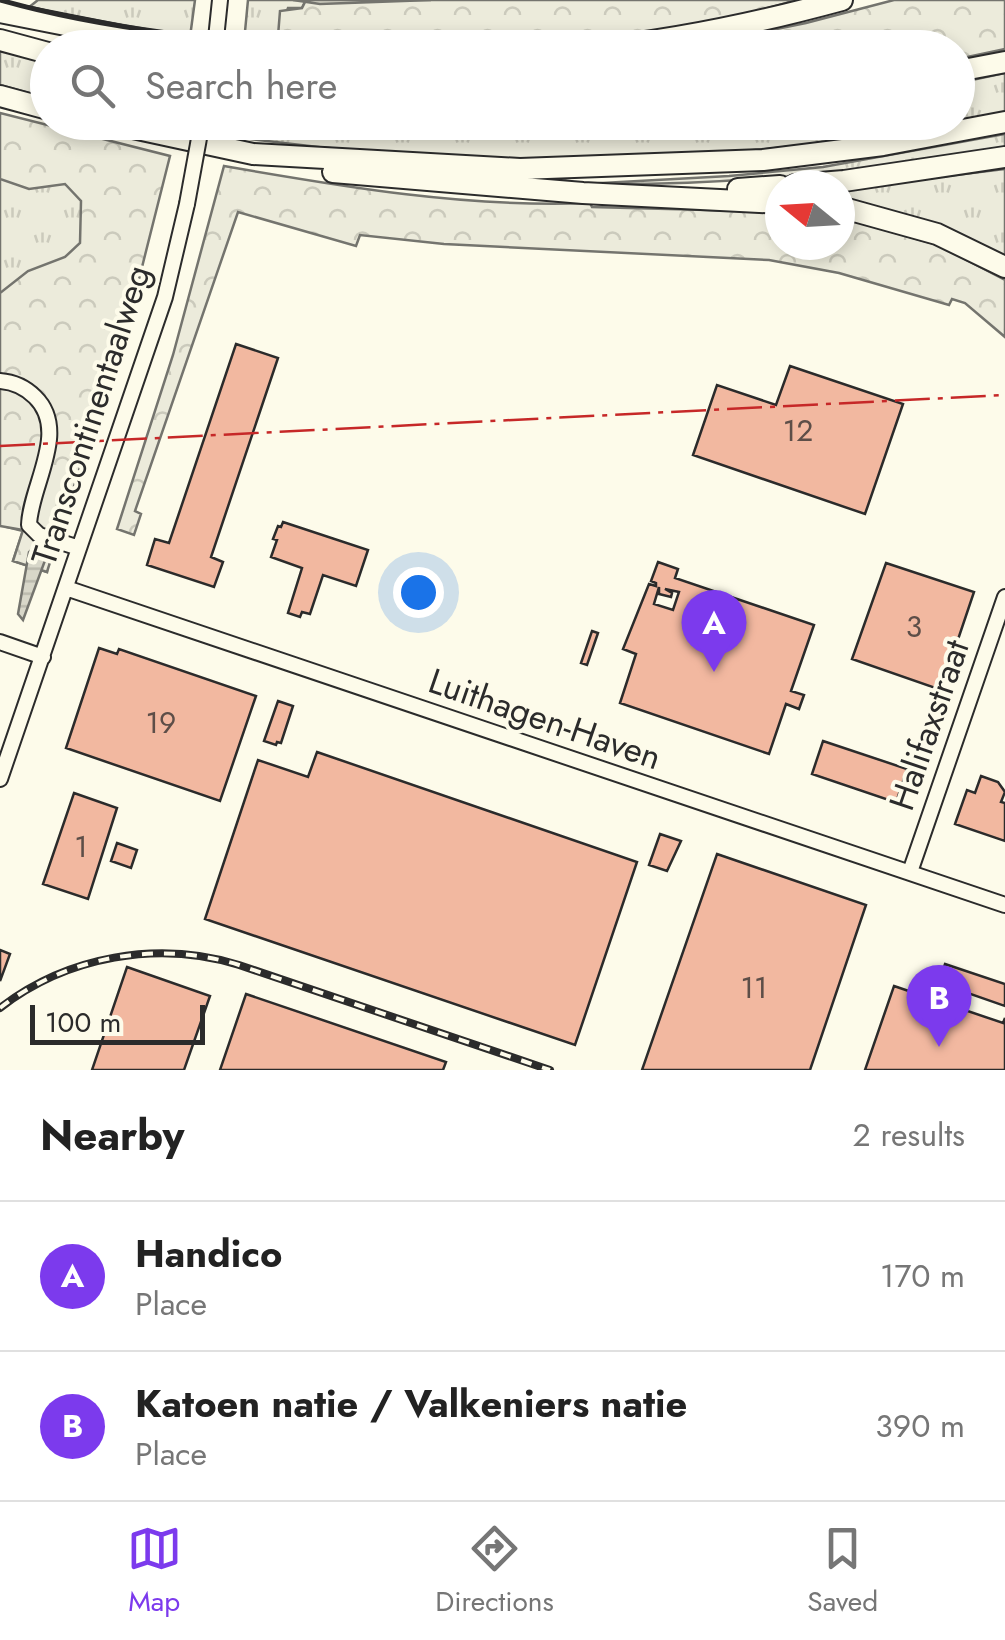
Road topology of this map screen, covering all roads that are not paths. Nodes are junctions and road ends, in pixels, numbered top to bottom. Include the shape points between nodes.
1 (220, 0) edge
2 (842, 0) edge
3 (0, 12) edge
4 (91, 30) edge
5 (217, 30) edge
6 (719, 30) edge
7 (0, 40) edge
8 (30, 48) edge
9 (1005, 62) edge
10 (975, 68) edge
11 (0, 96) edge
12 (30, 104) edge
13 (1005, 122) edge
14 (975, 128) edge
15 (189, 140) edge
16 (199, 140) edge
17 (910, 140) edge
18 (253, 154) junction
19 (1005, 157) edge
20 (855, 179) edge
21 (765, 187) edge
22 (631, 194) junction
23 (765, 202) edge
24 (855, 211) edge
25 (1005, 267) edge
26 (0, 380) edge
27 (79, 548) junction
28 (66, 588) junction
29 (1005, 597) edge
30 (0, 642) edge
31 (43, 657) junction
32 (0, 779) edge
33 (910, 872) junction
34 (1005, 905) edge

1 - 5 street
2 - 6 highway
3 - 4 highway
7 - 8 highway
9 - 10 highway
11 - 12 highway
13 - 14 highway
15 - 18 highway
16 - 27 street, Transcontinentaalweg, bridge via 165,297
17 - 18 highway via 763,160 520,170
18 - 22 highway via 372,177
19 - 20 highway
21 - 22 highway
22 - 23 highway
24 - 25 highway via 937,234
26 - 27 street via 31,392 48,419 29,525
27 - 28 street, Transcontinentaalweg
28 - 31 street, Transcontinentaalweg
28 - 33 street, Luithagen-Haven
29 - 33 street, Halifaxstraat
30 - 31 street
31 - 32 street, Transcontinentaalweg
33 - 34 street, Luithagen-Haven

